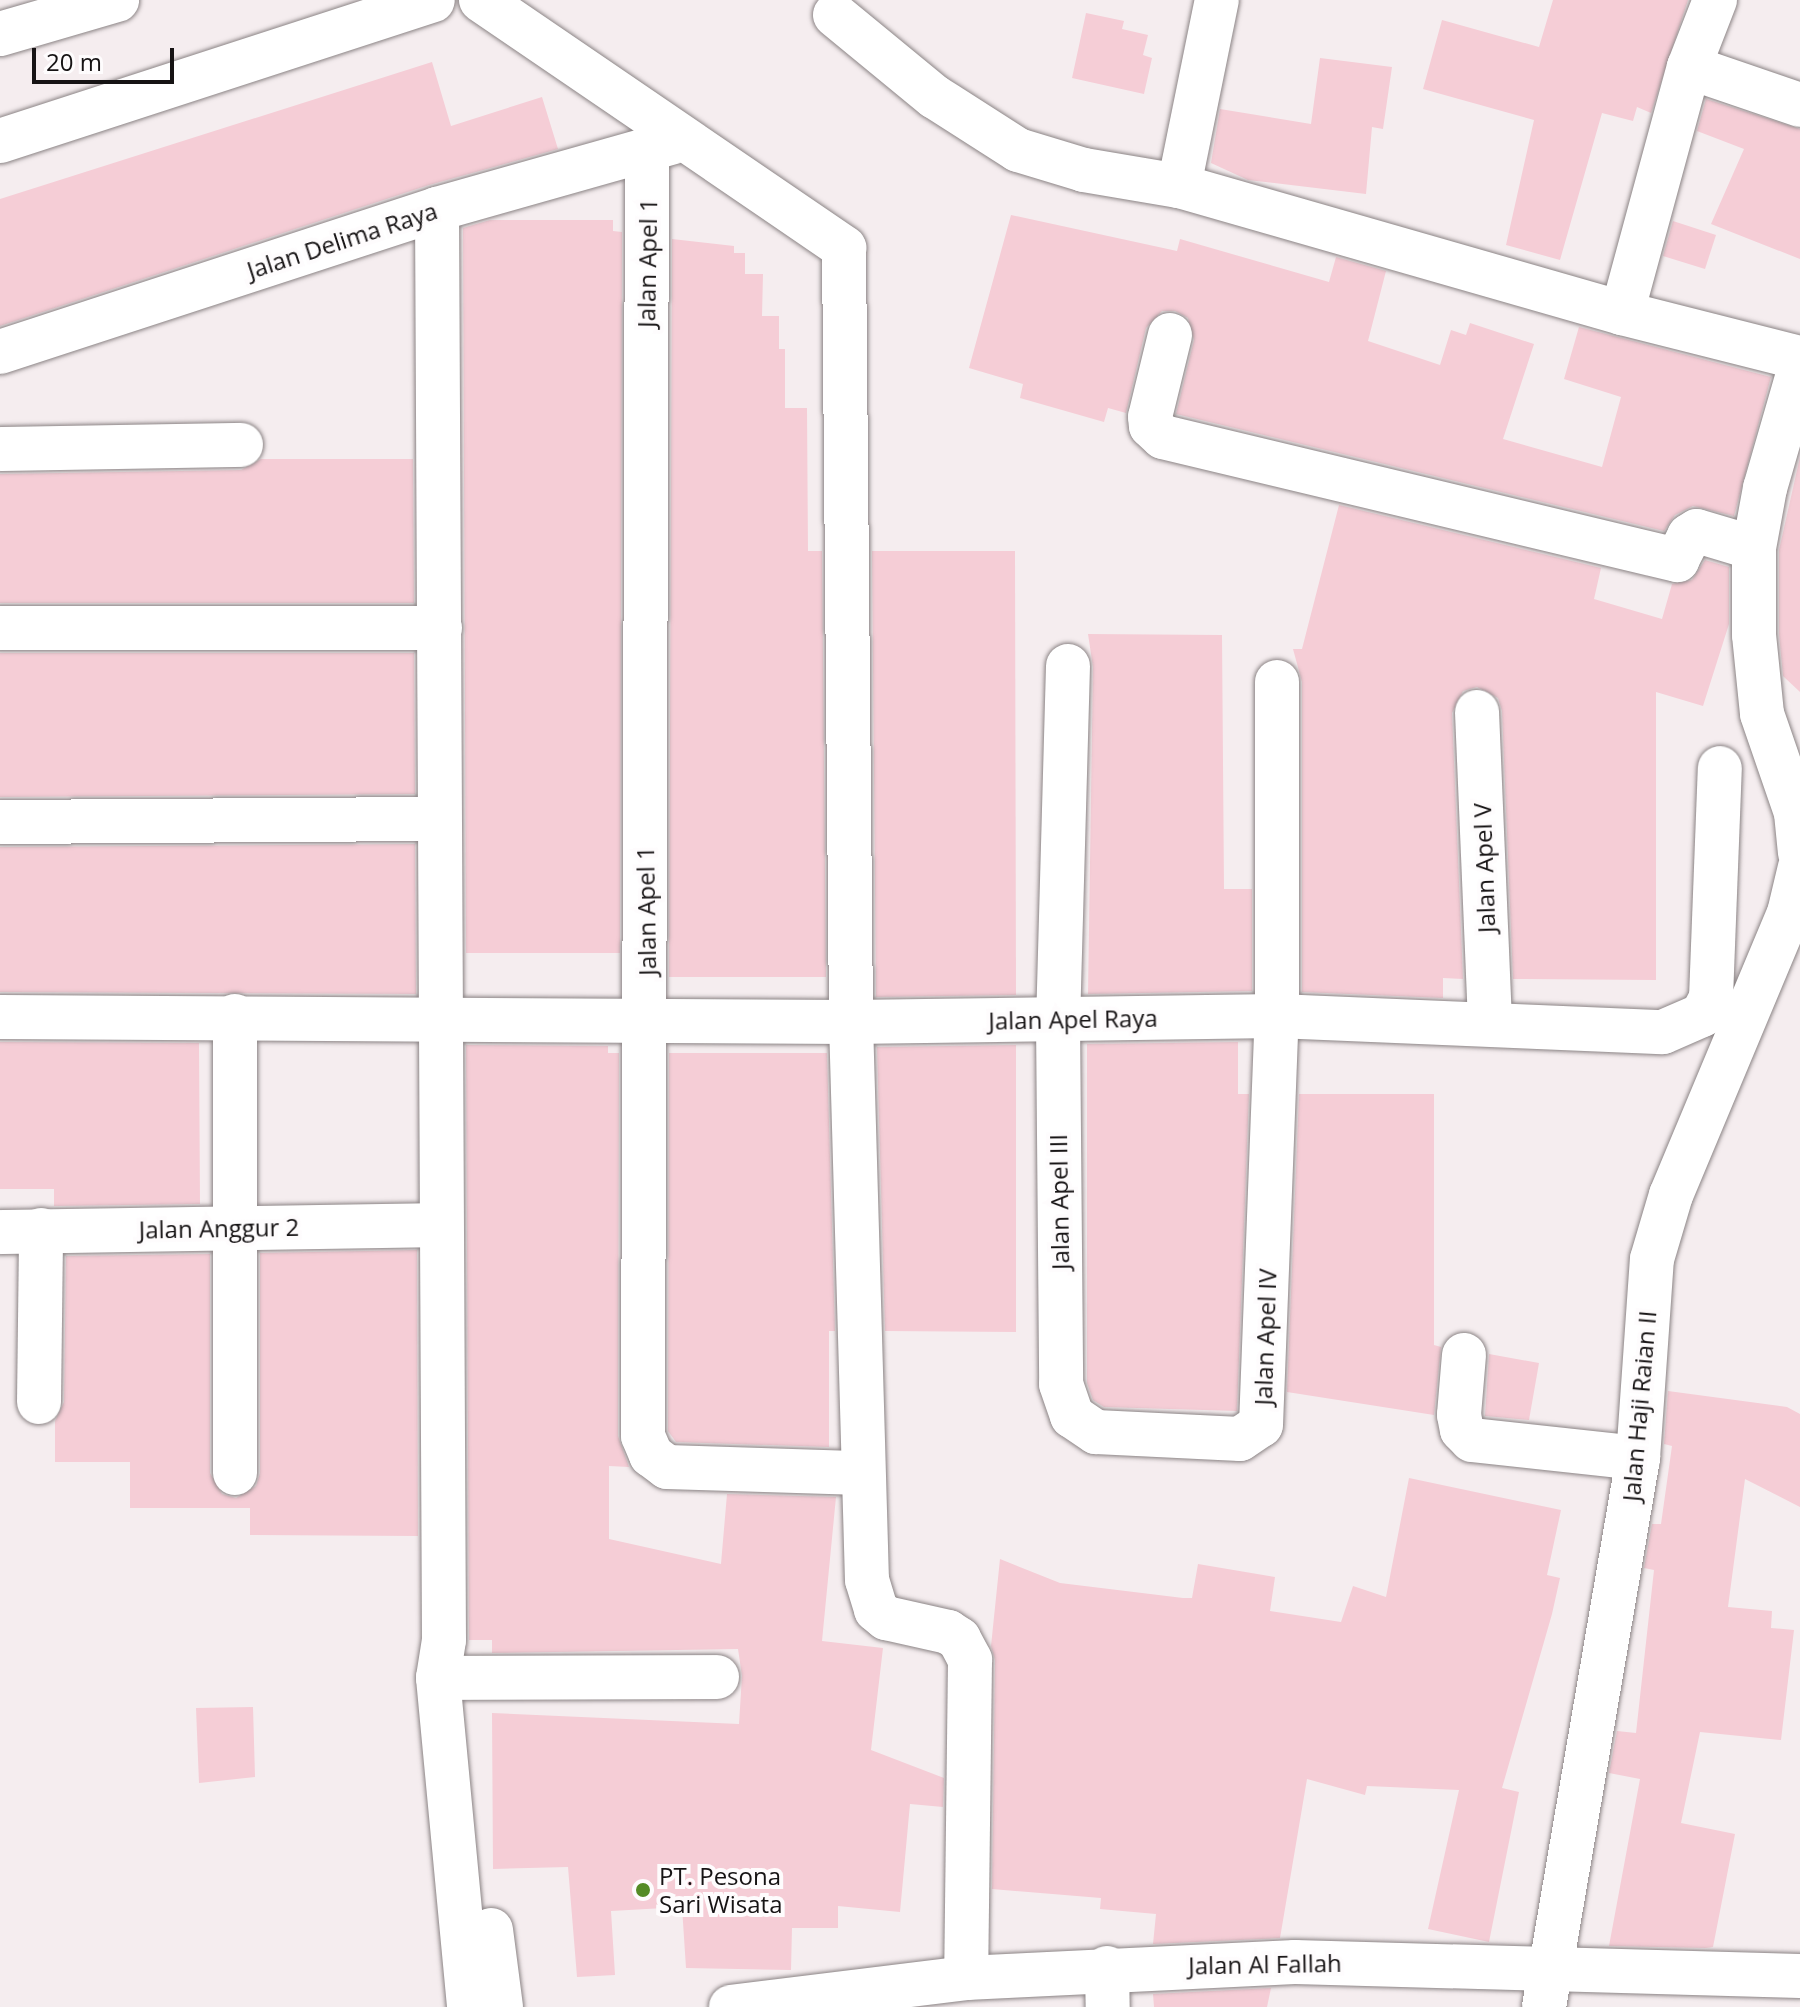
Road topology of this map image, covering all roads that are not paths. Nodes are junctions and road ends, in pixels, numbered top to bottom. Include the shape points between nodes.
1 (117, 0) edge
2 (433, 0) edge
3 (481, 0) edge
4 (1217, 0) edge
5 (1715, 0) edge
6 (831, 5) edge
7 (0, 34) edge
8 (1689, 67) junction
9 (1800, 105) edge
10 (0, 141) edge
11 (667, 144) junction
12 (1179, 186) junction
13 (437, 209) junction
14 (1622, 313) junction
15 (1170, 335) dead end
16 (0, 352) edge
17 (1800, 358) edge
18 (1800, 367) edge
19 (241, 445) dead end
20 (0, 449) edge
21 (1754, 548) junction
22 (0, 628) edge
23 (440, 628) junction
24 (1068, 666) dead end
25 (1277, 682) dead end
26 (1477, 712) dead end
27 (1720, 768) dead end
28 (437, 819) junction
29 (0, 822) edge
30 (1800, 853) edge
31 (1800, 867) edge
32 (235, 1016) junction
33 (440, 1016) junction
34 (1277, 1016) junction
35 (0, 1017) edge
36 (647, 1020) junction
37 (1058, 1020) junction
38 (851, 1022) junction
39 (1490, 1024) junction
40 (439, 1225) junction
41 (236, 1227) junction
42 (20, 1231) edge
43 (1464, 1355) dead end
44 (1061, 1384) joint
45 (39, 1402) dead end
46 (1638, 1458) junction
47 (235, 1473) dead end
48 (862, 1473) junction
49 (447, 1665) junction
50 (717, 1677) dead end
51 (1800, 1976) edge
52 (966, 1978) junction
53 (1547, 1987) edge
54 (1108, 1988) edge
55 (790, 2004) edge
56 (469, 2007) edge
57 (501, 2007) edge
58 (731, 2007) edge

1 - 7 street
2 - 10 street
3 - 11 street
4 - 12 street
5 - 8 street
6 - 12 street via 935,97 1018,150 1084,170
8 - 9 street
8 - 14 street
11 - 13 street, Jalan Delima Raya
11 - 36 street, Jalan Apel 1 via 643,616
11 - 38 street via 844,248
12 - 14 street
13 - 16 street, Jalan Delima Raya
13 - 23 street
14 - 17 street
15 - 21 street via 1150,417 1151,426 1163,437 1677,560 1697,531
18 - 21 street via 1765,488
19 - 20 street
21 - 30 street via 1754,635 1762,714 1796,813
22 - 23 street
23 - 28 street
24 - 37 street, Jalan Apel III
25 - 34 street
26 - 39 street, Jalan Apel V
27 - 39 street, Jalan Apel Raya via 1715,977 1702,1015 1685,1027 1663,1032
28 - 29 street
28 - 33 street
31 - 46 street, Jalan Haji Raian II via 1789,913 1671,1195 1652,1259
32 - 33 street, Jalan Apel Raya
32 - 35 street, Jalan Apel Raya
32 - 41 street
33 - 36 street, Jalan Apel Raya
33 - 40 street
34 - 37 street, Jalan Apel Raya
34 - 39 street, Jalan Apel Raya
34 - 44 street, Jalan Apel IV via 1261,1425 1240,1439 1096,1432 1072,1416
36 - 38 street, Jalan Apel Raya
36 - 48 street, Jalan Apel 1 via 639,1411 651,1455 667,1467 688,1470
37 - 38 street, Jalan Apel Raya
37 - 44 street, Jalan Apel III
38 - 48 street
40 - 41 street, Jalan Anggur 2
40 - 49 street
41 - 42 street, Jalan Anggur 2
41 - 47 street
42 - 45 street
43 - 46 street via 1459,1415 1462,1430 1472,1440
46 - 53 street, Jalan Haji Raian II
48 - 52 street via 867,1580 876,1610 901,1624 948,1632 967,1648 970,1660
49 - 50 street
49 - 56 street
49 - 57 street
51 - 53 street, Jalan Al Fallah
52 - 54 street, Jalan Al Fallah
52 - 55 street, Jalan Al Fallah
53 - 54 street, Jalan Al Fallah via 1295,1962
55 - 58 street, Jalan Al Fallah

